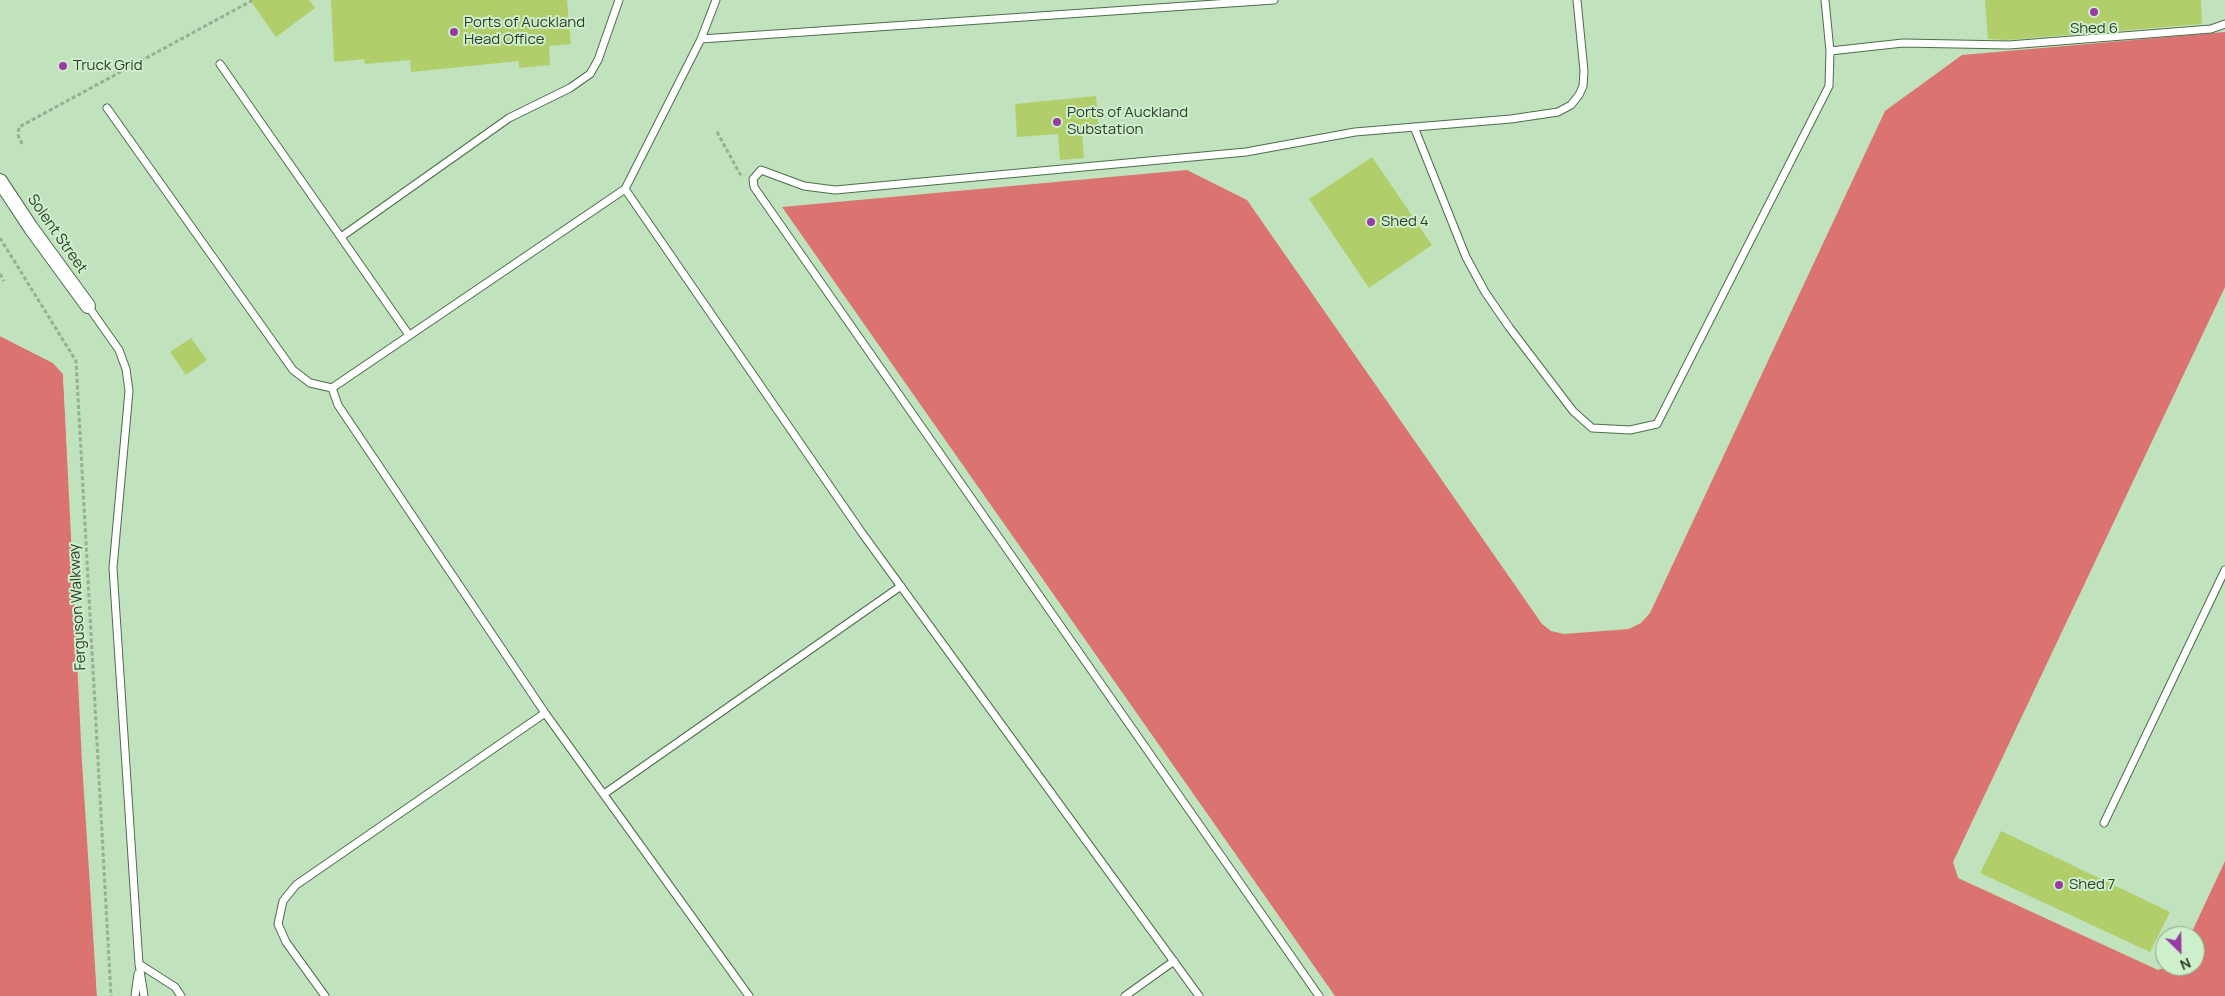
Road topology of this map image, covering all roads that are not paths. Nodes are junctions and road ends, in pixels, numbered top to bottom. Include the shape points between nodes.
1 (619, 0) edge
2 (716, 0) edge
3 (1274, 0) edge
4 (1577, 0) edge
5 (1825, 0) edge
6 (2225, 24) edge
7 (701, 39) junction
8 (1830, 51) junction
9 (220, 64) dead end
10 (107, 108) dead end
11 (1414, 127) junction
12 (0, 180) edge
13 (625, 189) junction
14 (341, 237) junction
15 (88, 306) joint
16 (408, 335) junction
17 (332, 388) junction
18 (2225, 570) edge
19 (901, 586) junction
20 (545, 713) junction
21 (604, 794) junction
22 (2104, 823) dead end
23 (1174, 961) junction
24 (139, 964) junction
25 (135, 996) edge
26 (144, 996) edge
27 (181, 996) edge
28 (325, 996) edge
29 (749, 996) edge
30 (1124, 996) edge
31 (1199, 996) edge
32 (1319, 996) edge

1 - 14 lane via 590,74 570,88 509,118
2 - 7 lane
3 - 7 lane
4 - 11 lane via 1584,71 1583,86 1571,105 1558,112
5 - 8 lane
6 - 8 lane via 2211,29 2009,45 1903,43
7 - 13 lane
8 - 11 lane via 1829,86 1657,424 1630,430 1592,428 1573,411 1509,327 1466,257
9 - 14 lane
10 - 17 lane via 293,370 310,383
11 - 32 lane via 1355,132 1246,152 835,190 804,186 761,170 753,179 754,187
12 - 15 street, Solent Street
13 - 16 lane
13 - 19 lane
14 - 16 lane
15 - 24 lane via 119,350 129,391 113,568
16 - 17 lane
17 - 20 lane via 338,405
18 - 22 lane
19 - 21 lane
19 - 23 lane
20 - 21 lane
20 - 28 lane via 296,885 283,901 278,924 286,942
21 - 29 lane
23 - 30 lane
23 - 31 lane
24 - 25 lane
24 - 26 lane
24 - 27 lane via 175,987

